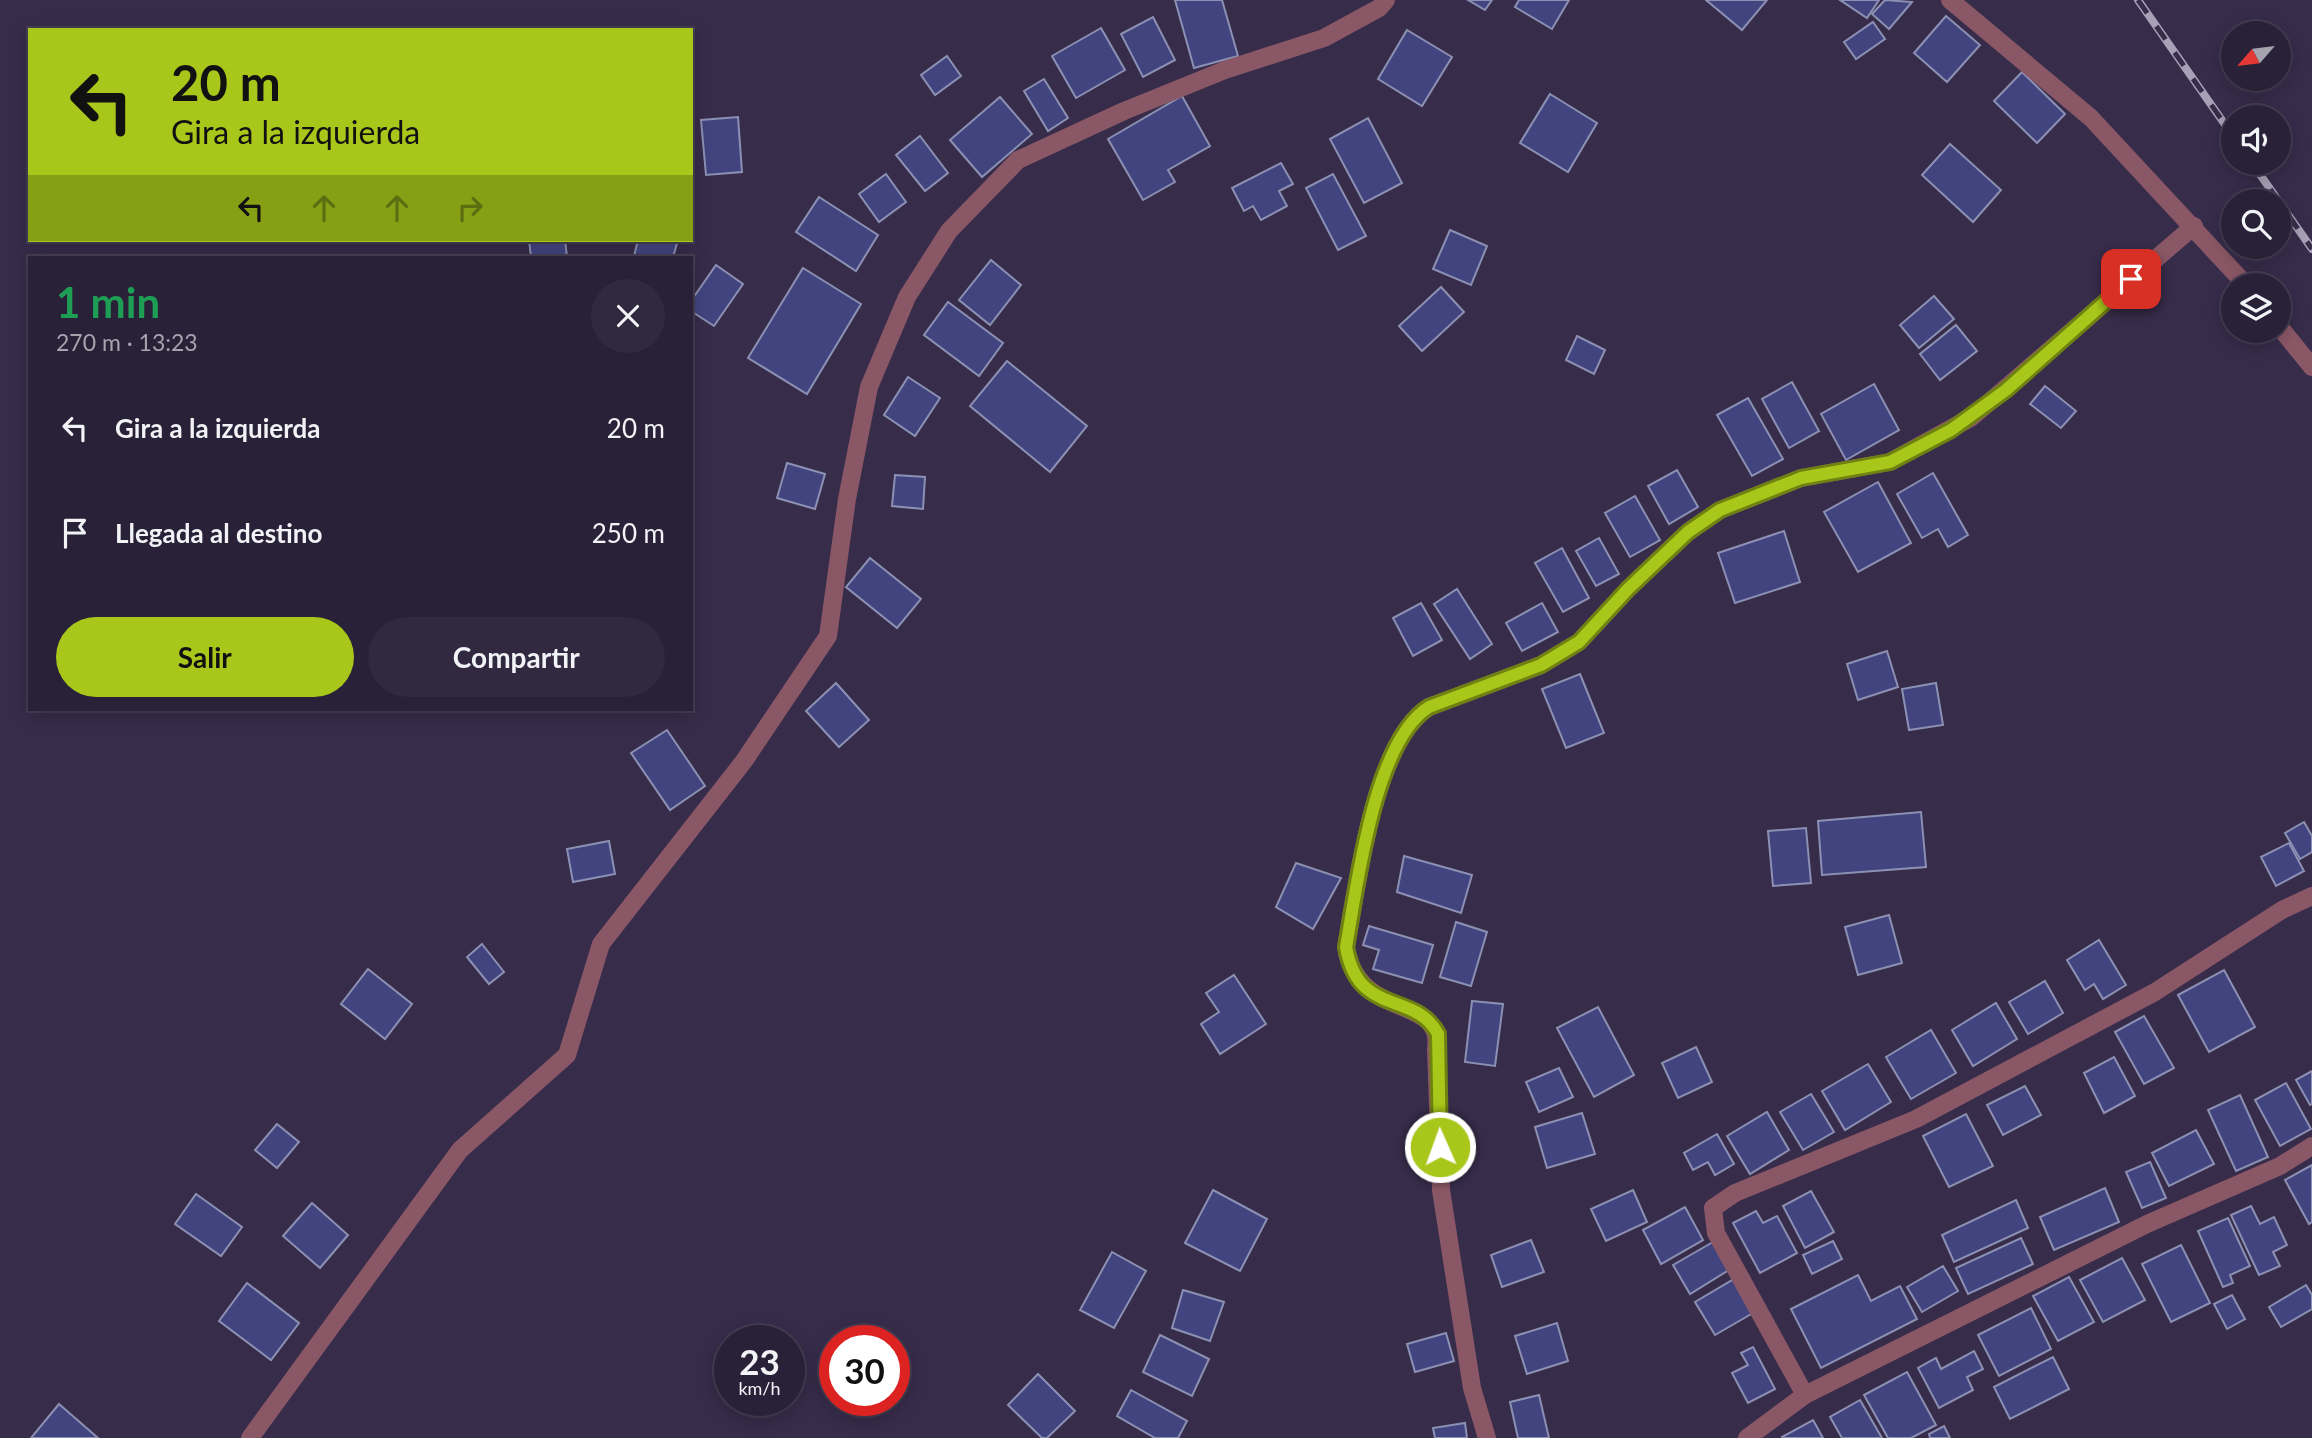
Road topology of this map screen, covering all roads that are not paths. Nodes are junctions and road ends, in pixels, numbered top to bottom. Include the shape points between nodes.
1 (1386, 0) edge
2 (1950, 0) edge
3 (2194, 226) junction
4 (2235, 273) edge
5 (2291, 341) edge
6 (2312, 367) edge
7 (2312, 896) edge
8 (2312, 1146) edge
9 (1805, 1395) junction
10 (250, 1438) edge
11 (1487, 1438) edge
12 (1747, 1438) edge

1 - 10 street via 1324,38 1225,70 1018,160 949,231 907,297 869,387 847,499 828,636 744,761 601,944 567,1055 460,1150
2 - 3 street via 2091,118
3 - 4 street
3 - 11 street via 1972,417 1890,462 1801,478 1720,510 1688,532 1579,642 1541,665 1429,707 1408,726 1385,768 1346,947 1350,968 1370,993 1421,1014 1438,1034 1441,1190 1472,1388
5 - 6 street
7 - 9 street via 2282,910 2155,992 1916,1119 1735,1192 1713,1208 1716,1233
8 - 9 street via 2280,1166 2147,1224
9 - 12 street

